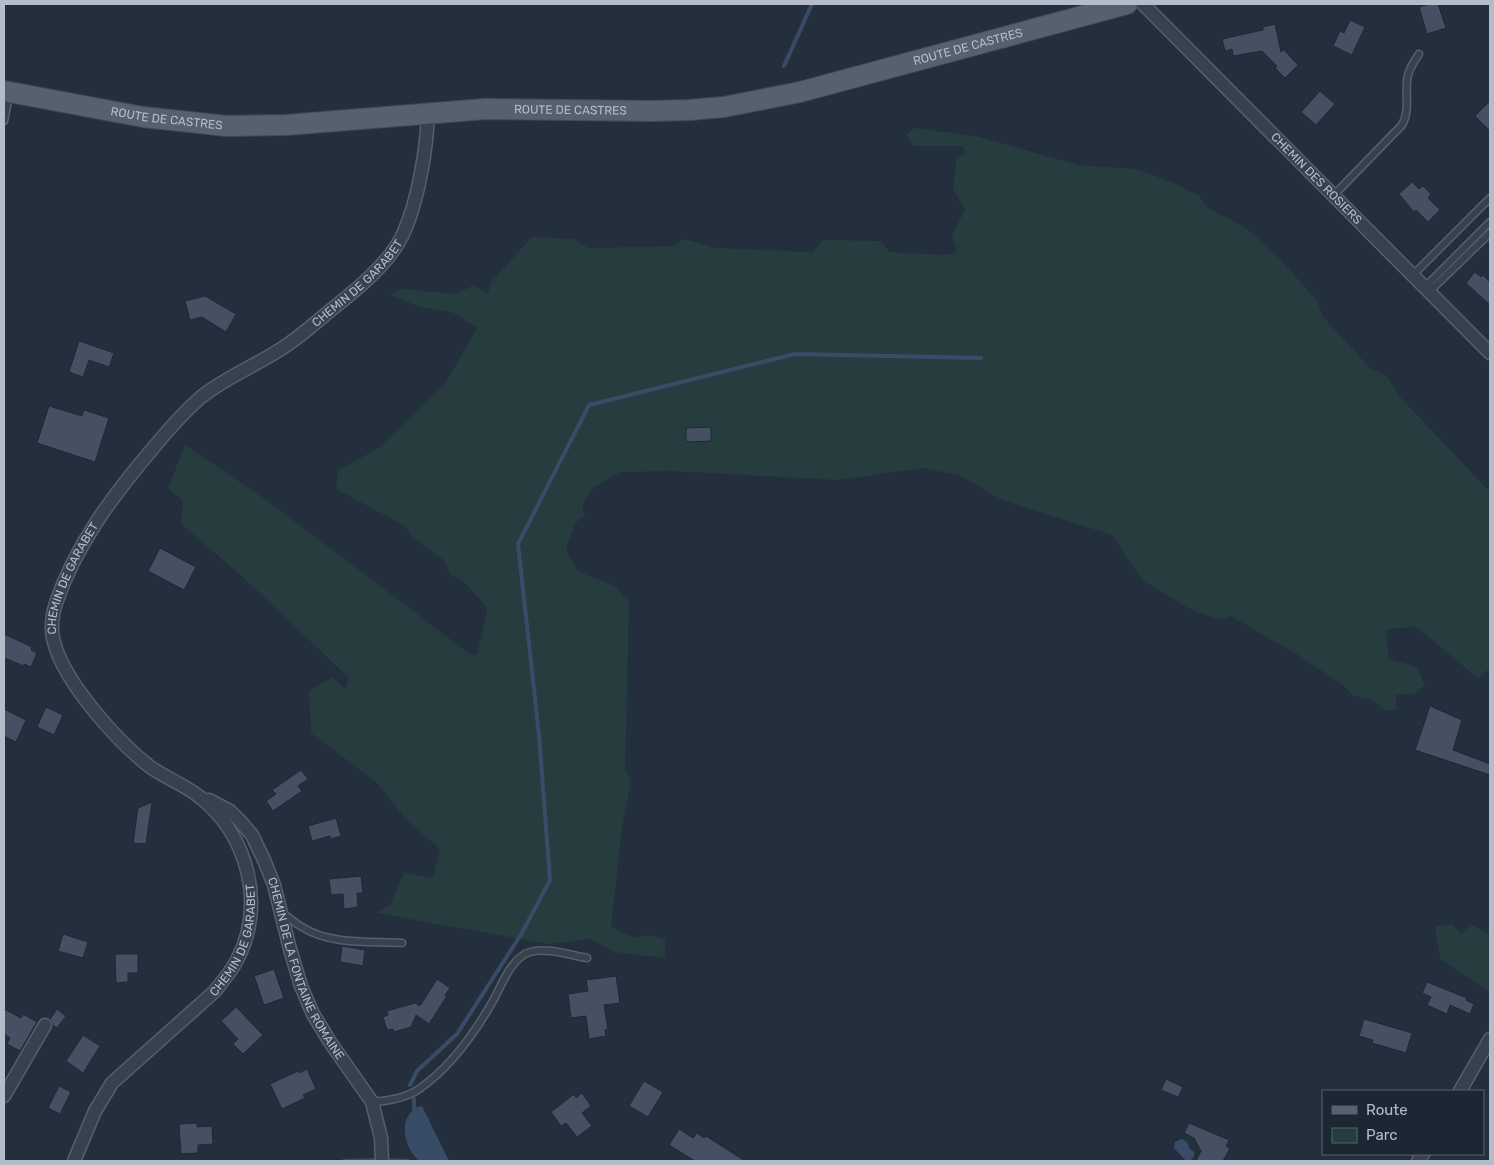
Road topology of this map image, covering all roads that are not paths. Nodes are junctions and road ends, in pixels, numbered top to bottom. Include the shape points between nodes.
1 (1127, 4) edge
2 (1144, 4) edge
3 (1419, 54) dead end
4 (7, 91) edge
5 (428, 113) junction
6 (4, 120) edge
7 (1333, 196) junction
8 (1490, 198) edge
9 (1490, 222) edge
10 (1490, 232) edge
11 (1413, 275) junction
12 (1427, 289) junction
13 (1490, 353) edge
14 (200, 796) junction
15 (282, 912) junction
16 (402, 943) dead end
17 (587, 958) dead end
18 (45, 1025) dead end
19 (1490, 1039) edge
20 (1461, 1090) edge
21 (4, 1096) edge
22 (372, 1102) junction
23 (74, 1161) edge
24 (382, 1161) edge

1 - 5 main road, ROUTE DE CASTRES via 800,92 724,107 652,111 485,109
2 - 7 street, CHEMIN DES ROSIERS
3 - 7 lane via 1408,75 1407,111 1402,125
4 - 5 main road, ROUTE DE CASTRES via 143,117 227,126 286,125
4 - 6 lane
5 - 14 street, CHEMIN DE GARABET via 410,216 403,235 386,259 306,331 222,382 187,410 107,505 78,552 60,593 52,620 54,643 83,696 133,753 152,769
7 - 11 street, CHEMIN DES ROSIERS
8 - 11 lane
9 - 12 lane
10 - 12 lane
11 - 12 street, CHEMIN DES ROSIERS
12 - 13 street, CHEMIN DES ROSIERS
14 - 15 street, CHEMIN DE LA FONTAINE ROMAINE via 230,811 252,835
14 - 23 street, CHEMIN DE GARABET via 224,820 241,848 251,894 245,942 237,960 214,992 112,1083 95,1111
15 - 16 lane via 303,928 325,936
15 - 22 street, CHEMIN DE LA FONTAINE ROMAINE via 300,986 313,1014
17 - 22 lane via 547,951 523,956 508,972 466,1043 443,1069 418,1090 395,1099
18 - 21 street
19 - 20 street
22 - 24 street, CHEMIN DE LA FONTAINE ROMAINE via 381,1138

